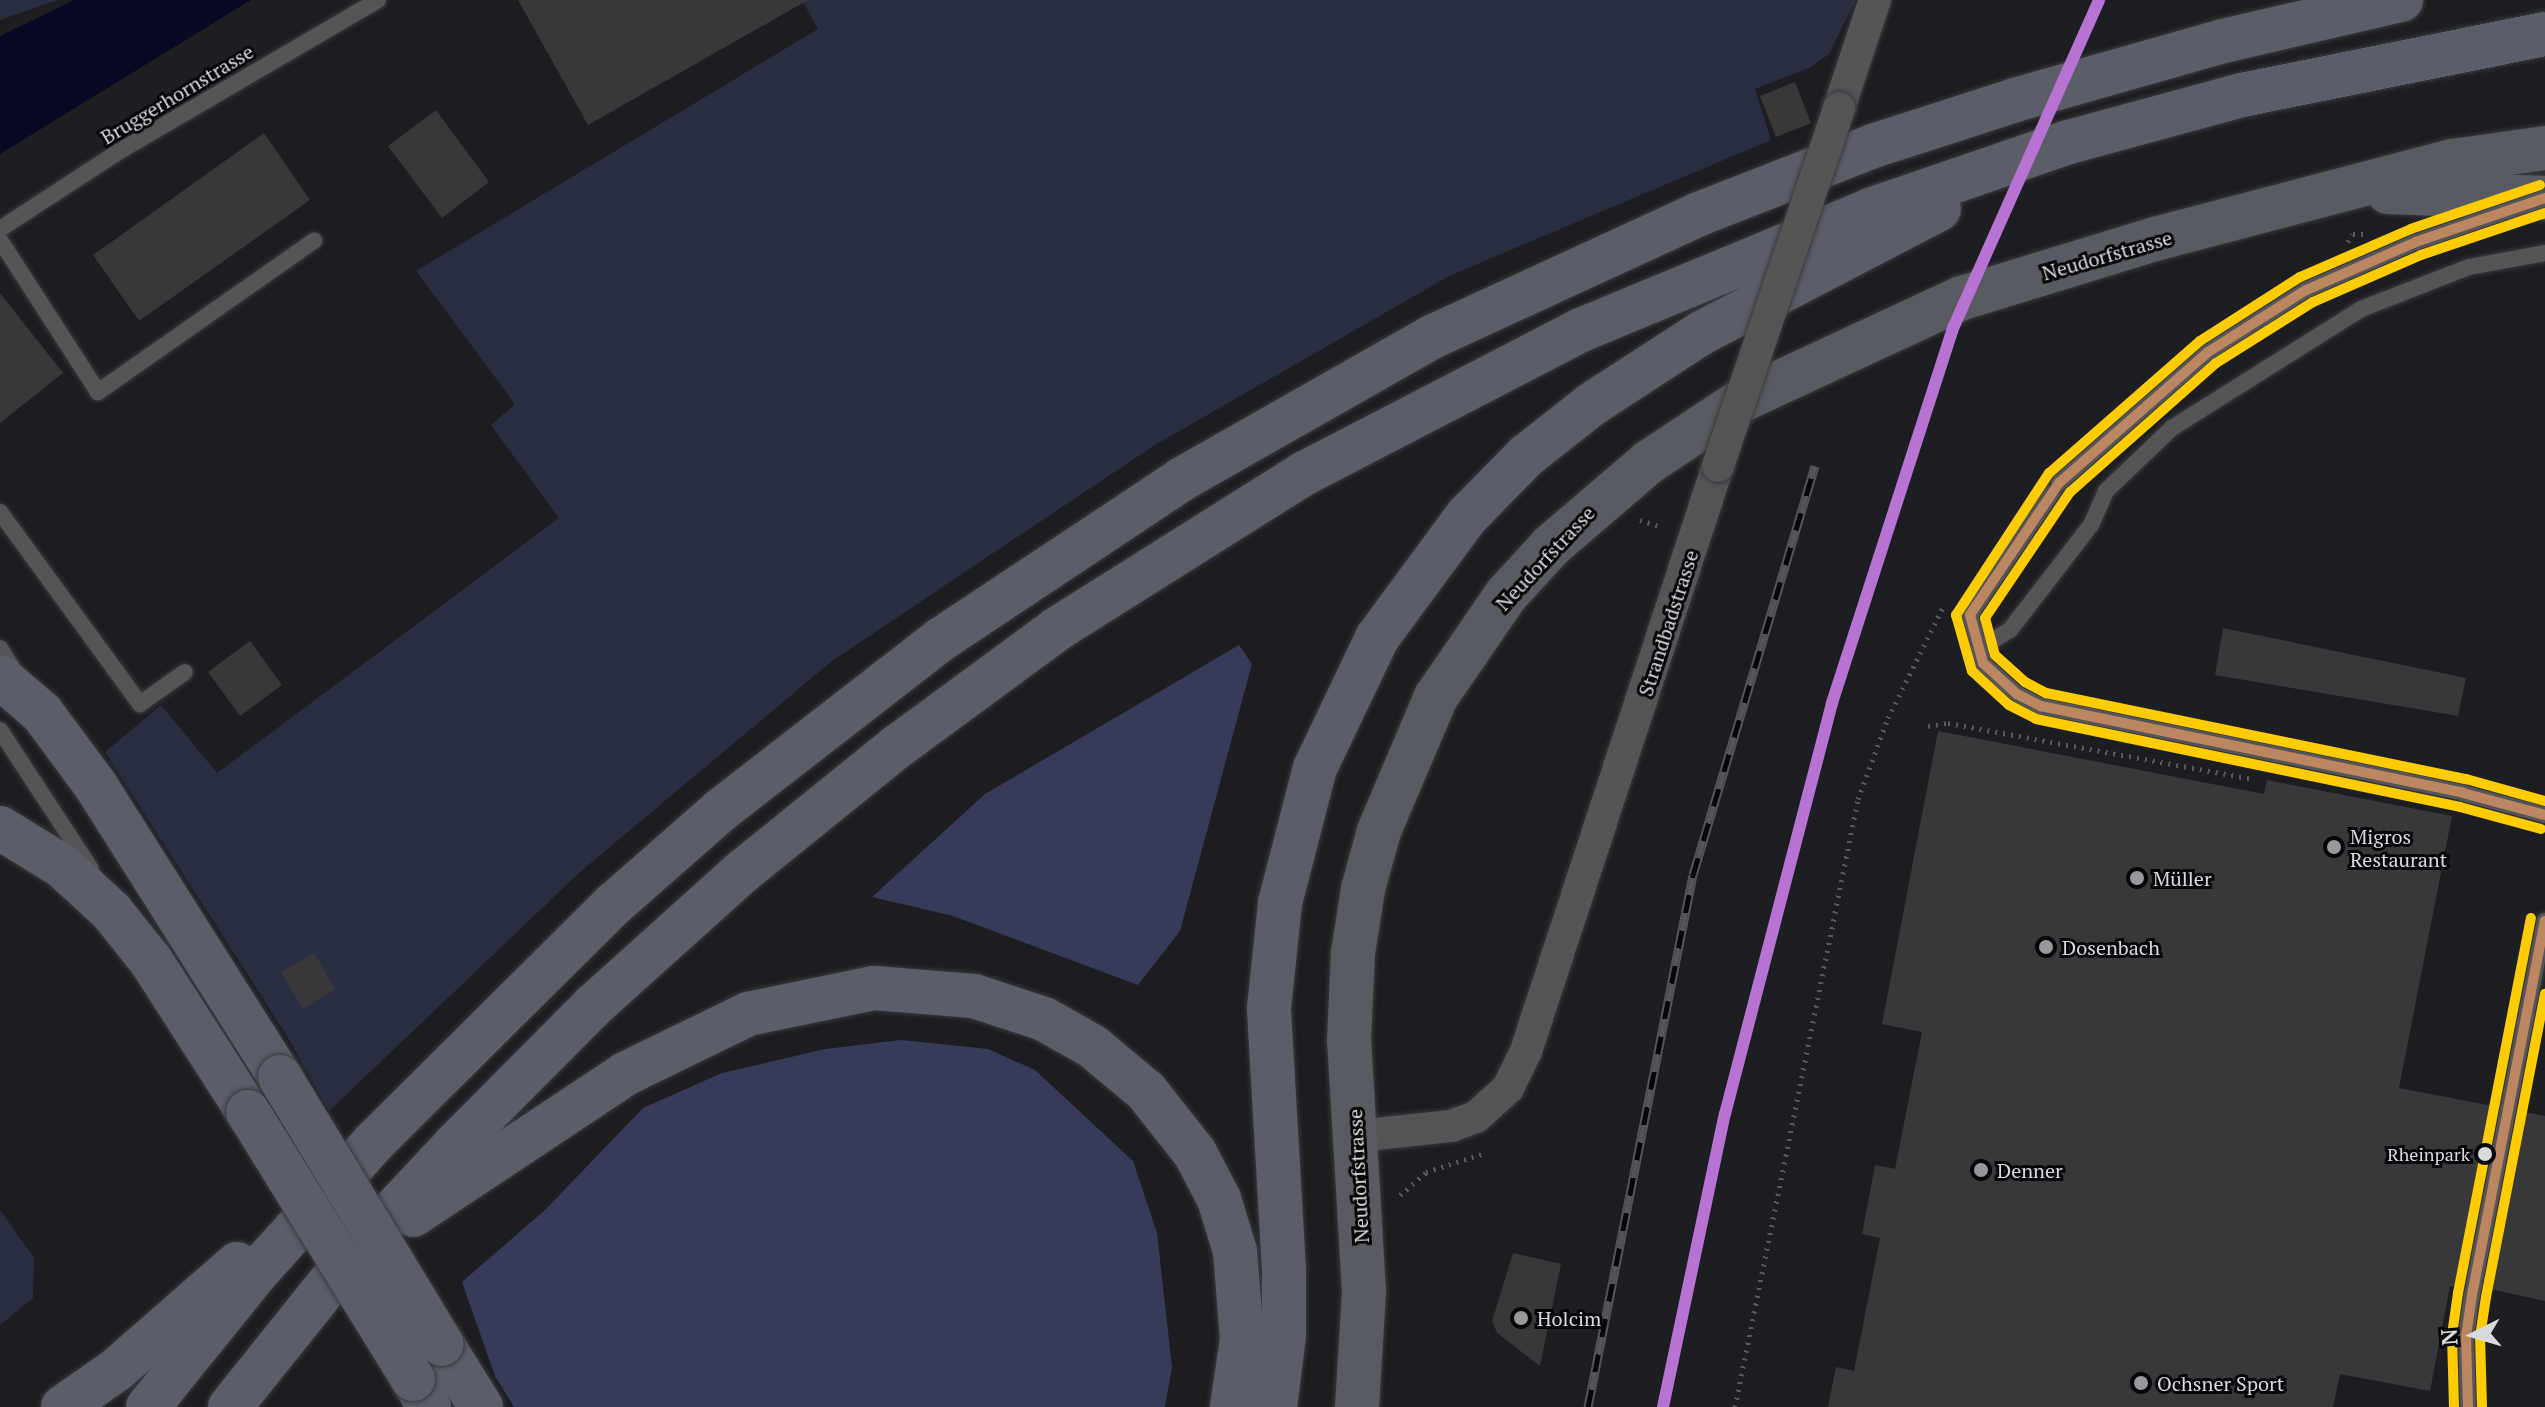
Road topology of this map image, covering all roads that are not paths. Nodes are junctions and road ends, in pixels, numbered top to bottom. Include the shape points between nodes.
1 (378, 0) edge
2 (1875, 0) edge
3 (2401, 0) edge
4 (2545, 34) edge
5 (2069, 142) junction
6 (2545, 148) edge
7 (2354, 191) junction
8 (2545, 198) edge
9 (0, 229) edge
10 (0, 240) edge
11 (314, 241) dead end
12 (2545, 253) edge
13 (0, 512) edge
14 (0, 648) edge
15 (1976, 651) junction
16 (185, 672) dead end
17 (0, 677) edge
18 (42, 713) junction
19 (0, 730) edge
20 (2545, 815) edge
21 (0, 828) edge
22 (2545, 921) edge
23 (151, 961) junction
24 (1357, 1136) junction
25 (373, 1143) junction
26 (351, 1256) junction
27 (421, 1393) edge
28 (63, 1407) edge
29 (148, 1407) edge
30 (230, 1407) edge
31 (481, 1407) edge
32 (1232, 1407) edge
33 (1275, 1407) edge
34 (1357, 1407) edge
35 (2468, 1407) edge

1 - 9 lane, Bruggerhornstrasse via 118,152
2 - 24 street, Strandbadstrasse, bridge via 1531,1037 1508,1088 1476,1117 1451,1126
3 - 25 highway via 2132,65 1873,146 1612,251 1351,380 1089,537 940,640 801,746 605,913
4 - 5 highway via 2318,77
5 - 26 highway via 1870,210 1581,330 1370,437 1136,577 942,712 743,871 593,1006
5 - 33 highway via 1703,332 1624,380 1494,487 1443,544 1377,638 1315,768 1293,841 1275,937 1269,1050 1285,1303
6 - 7 main road, Neudorfstrasse via 2453,161
7 - 8 main road, Neudorfstrasse
7 - 24 main road, Neudorfstrasse via 2155,239 1962,298 1744,399 1649,462 1552,545 1506,595 1436,697 1379,831 1353,953 1349,1040
8 - 15 lane, bridge via 2416,242 2306,290 2208,352 2084,456 2027,527 1970,615
10 - 11 lane via 98,392
12 - 15 lane via 2469,267 2361,309 2172,428 2106,491 2091,525 2010,630
13 - 16 lane via 140,704
14 - 18 lane
15 - 20 lane via 1998,679 2041,706 2463,793
17 - 18 highway
18 - 31 highway, bridge via 165,890
19 - 23 lane
21 - 23 highway via 80,881
22 - 35 lane via 2472,1295 2466,1336
23 - 27 highway, bridge
24 - 34 main road, Neudorfstrasse via 1364,1291
25 - 28 highway via 116,1370
25 - 29 highway via 256,1273
26 - 30 highway
26 - 32 highway via 625,1074 698,1034 748,1014 819,996 887,988 962,994 1019,1009 1092,1046 1146,1091 1195,1153 1219,1199 1235,1251 1242,1339

